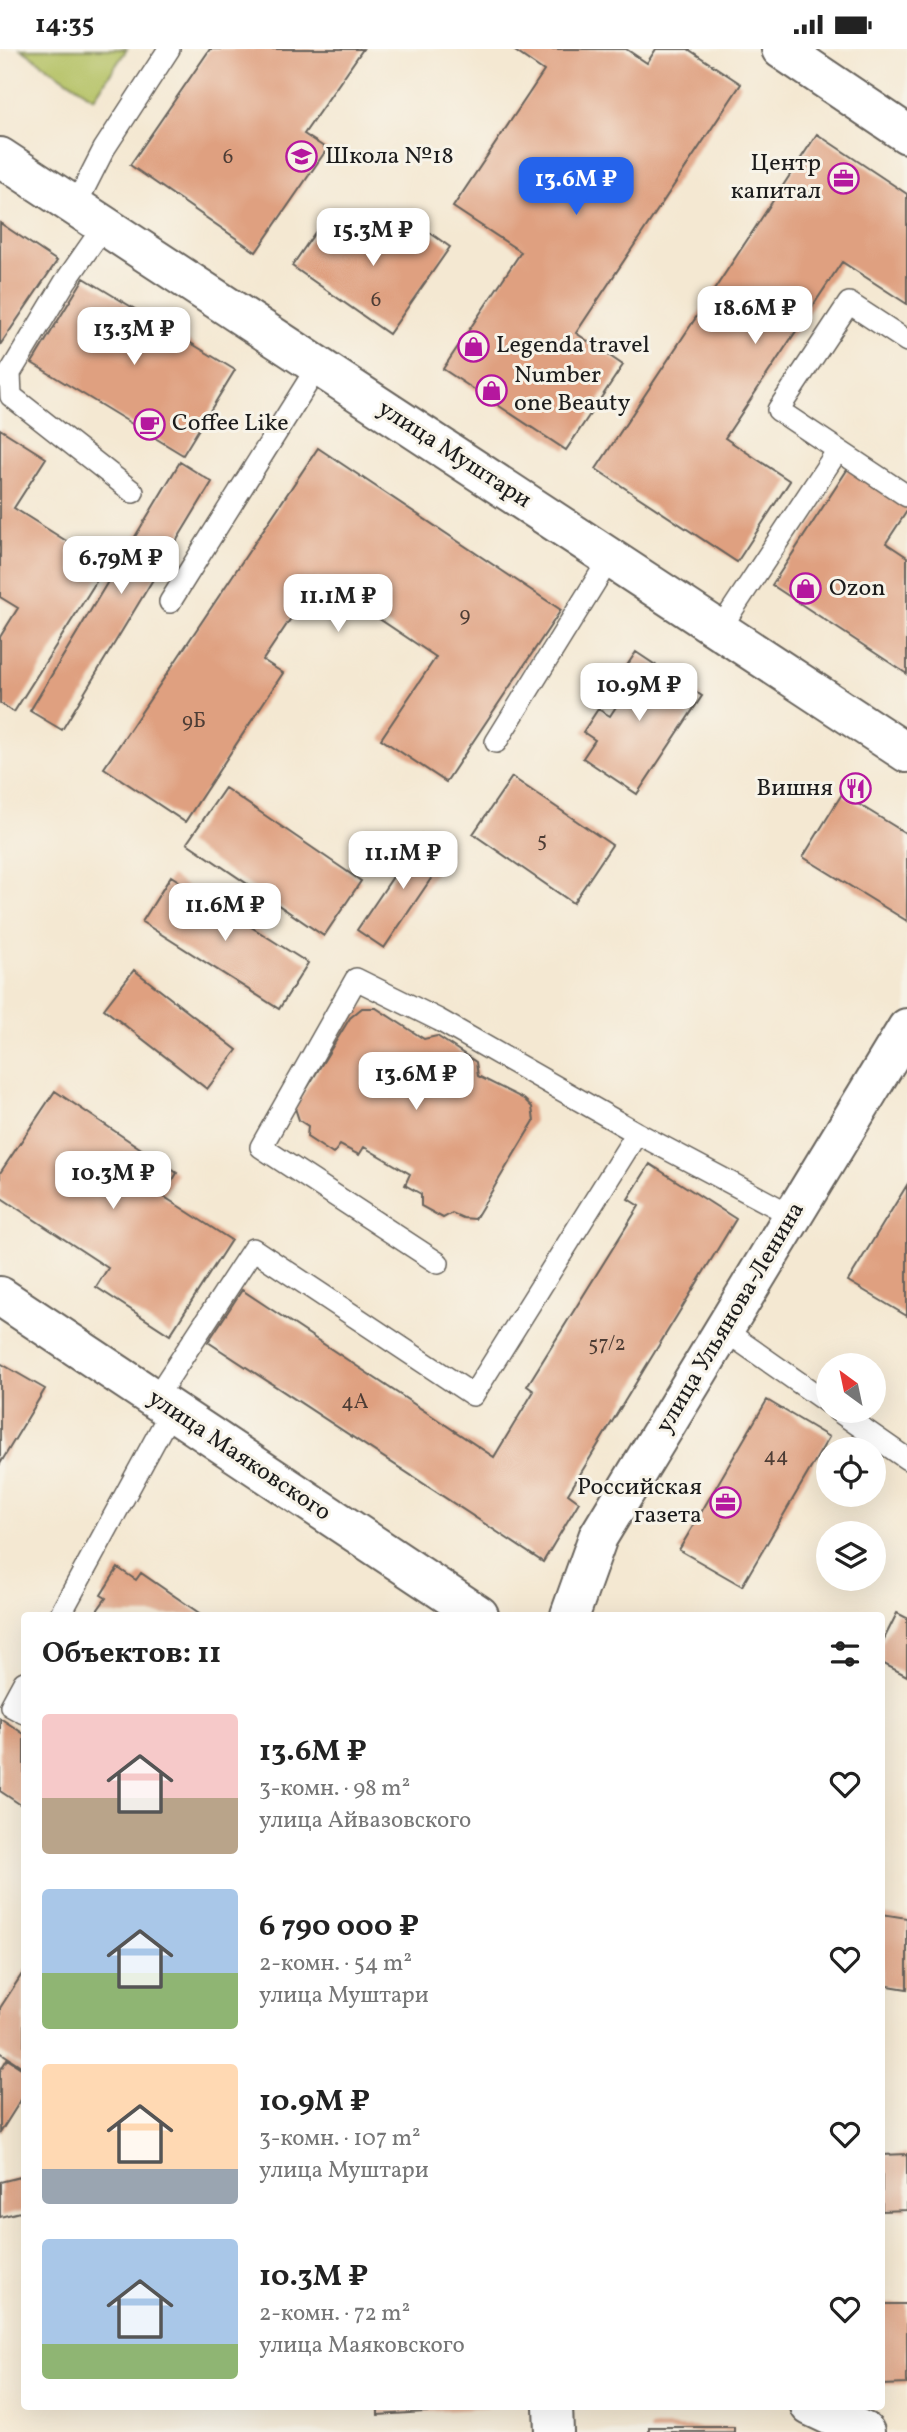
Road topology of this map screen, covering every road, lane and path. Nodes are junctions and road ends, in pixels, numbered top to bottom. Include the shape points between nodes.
1 (169, 49) edge
2 (781, 49) edge
3 (907, 134) edge
4 (0, 157) edge
5 (90, 216) junction
6 (907, 341) edge
7 (318, 366) junction
8 (838, 450) junction
9 (133, 492) dead end
10 (907, 496) edge
11 (610, 558) junction
12 (170, 602) dead end
13 (719, 630) junction
14 (496, 742) dead end
15 (907, 753) edge
16 (907, 1028) edge
17 (637, 1133) junction
18 (793, 1216) junction
19 (438, 1263) dead end
20 (0, 1296) edge
21 (724, 1330) junction
22 (816, 1395) edge
23 (163, 1405) junction
24 (855, 1423) edge
25 (907, 1459) edge
26 (61, 1612) edge
27 (474, 1612) edge
28 (571, 1612) edge
29 (21, 1688) edge
30 (21, 1711) edge
31 (554, 2410) edge
32 (818, 2410) edge
33 (554, 2432) edge
34 (865, 2432) edge

1 - 5 lane via 104,149
2 - 3 street
4 - 5 street, улица Муштари
5 - 7 street, улица Муштари
5 - 9 lane via 65,282 10,373 11,396
6 - 8 lane via 849,303 778,410
7 - 11 street, улица Муштари
7 - 12 lane
8 - 10 lane
8 - 13 lane
11 - 13 street, улица Муштари
11 - 14 lane
13 - 15 street, улица Муштари
16 - 18 street, улица Ульянова-Ленина
17 - 18 lane
17 - 19 lane via 439,1020 356,979 261,1147
17 - 23 lane via 473,1395 253,1249
18 - 21 street, улица Ульянова-Ленина
20 - 23 street, улица Маяковского
21 - 22 lane
21 - 28 street, улица Ульянова-Ленина via 598,1537
23 - 26 lane
23 - 27 street, улица Маяковского
24 - 25 lane
29 - 30 lane via 11,1706
31 - 33 street
32 - 34 street

